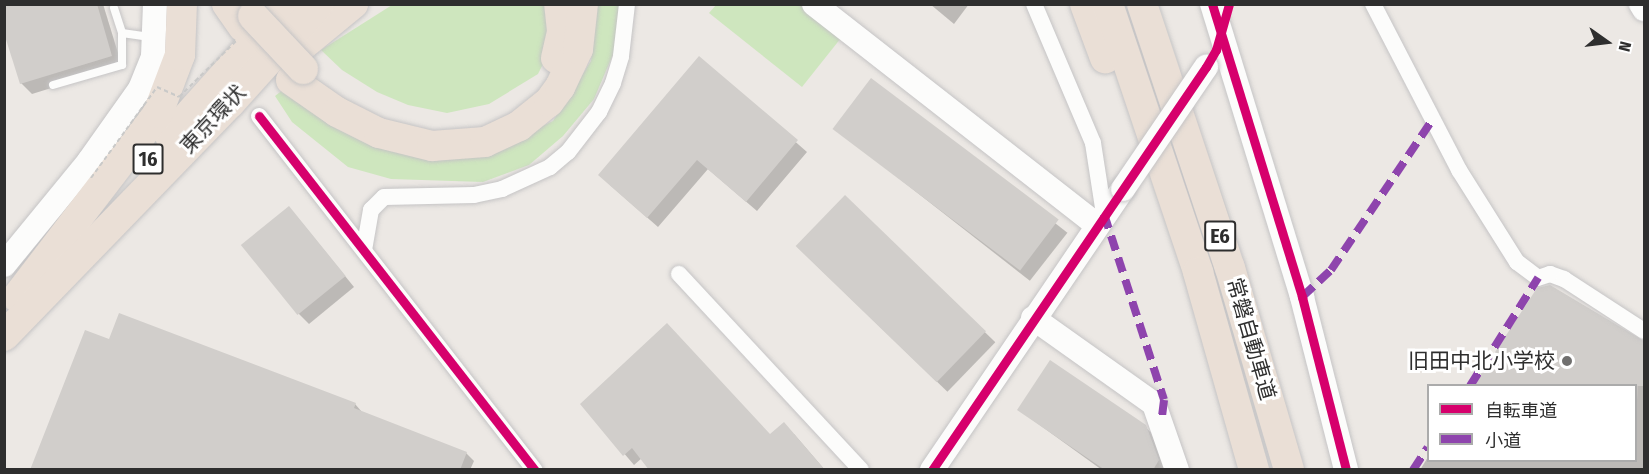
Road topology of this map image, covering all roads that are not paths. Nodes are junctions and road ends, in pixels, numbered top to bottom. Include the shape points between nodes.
1 (155, 4) edge
2 (182, 4) edge
3 (288, 4) edge
4 (319, 4) edge
5 (353, 4) edge
6 (559, 4) edge
7 (583, 4) edge
8 (627, 4) edge
9 (814, 4) edge
10 (1034, 4) edge
11 (1085, 4) edge
12 (1108, 4) edge
13 (1142, 4) edge
14 (1212, 4) edge
15 (1229, 4) edge
16 (1373, 4) edge
17 (1641, 4) edge
18 (114, 8) dead end
19 (1644, 9) edge
20 (241, 19) edge
21 (1221, 32) junction
22 (122, 33) junction
23 (155, 38) junction
24 (297, 74) junction
25 (54, 85) dead end
26 (230, 103) junction
27 (259, 116) dead end
28 (1100, 220) junction
29 (364, 250) junction
30 (4, 265) edge
31 (1198, 272) junction
32 (679, 274) dead end
33 (11, 304) edge
34 (1033, 318) junction
35 (1644, 331) edge
36 (4, 336) edge
37 (535, 470) edge
38 (861, 470) edge
39 (932, 470) edge
40 (1177, 470) edge
41 (1254, 470) edge
42 (1289, 470) edge
43 (1346, 470) edge

1 - 23 street
2 - 33 highway via 180,55 158,113
3 - 33 highway, 東京環状 / 16 via 187,118
4 - 26 highway, 東京環状 / 16
5 - 26 highway
6 - 24 highway via 559,49 540,86 513,111 480,127 442,131 398,123
7 - 24 highway via 578,49 560,87 549,102 519,126 485,142 432,146 379,133 337,112
8 - 29 street via 621,56 613,83 599,112 568,152 550,167 502,189 474,195 384,197 371,210
9 - 28 street
10 - 28 street via 1092,143
11 - 31 highway via 1128,118
12 - 31 highway, 常磐自動車道 / E6
13 - 42 highway, 常磐自動車道 / E6 via 1230,268
14 - 21 street
15 - 21 street
16 - 35 street via 1459,170 1516,262 1539,278 1550,274 1564,279
17 - 19 street
18 - 22 lane
20 - 24 highway, bridge
21 - 28 street, bridge via 1206,67
21 - 43 street via 1302,297
22 - 23 lane
22 - 25 lane via 122,65
23 - 30 street via 149,70 124,114
26 - 36 highway, 東京環状 / 16
27 - 29 street
28 - 34 street
29 - 37 street
31 - 41 highway, 常磐自動車道 / E6
32 - 38 street
34 - 39 street
34 - 40 street via 1154,404

